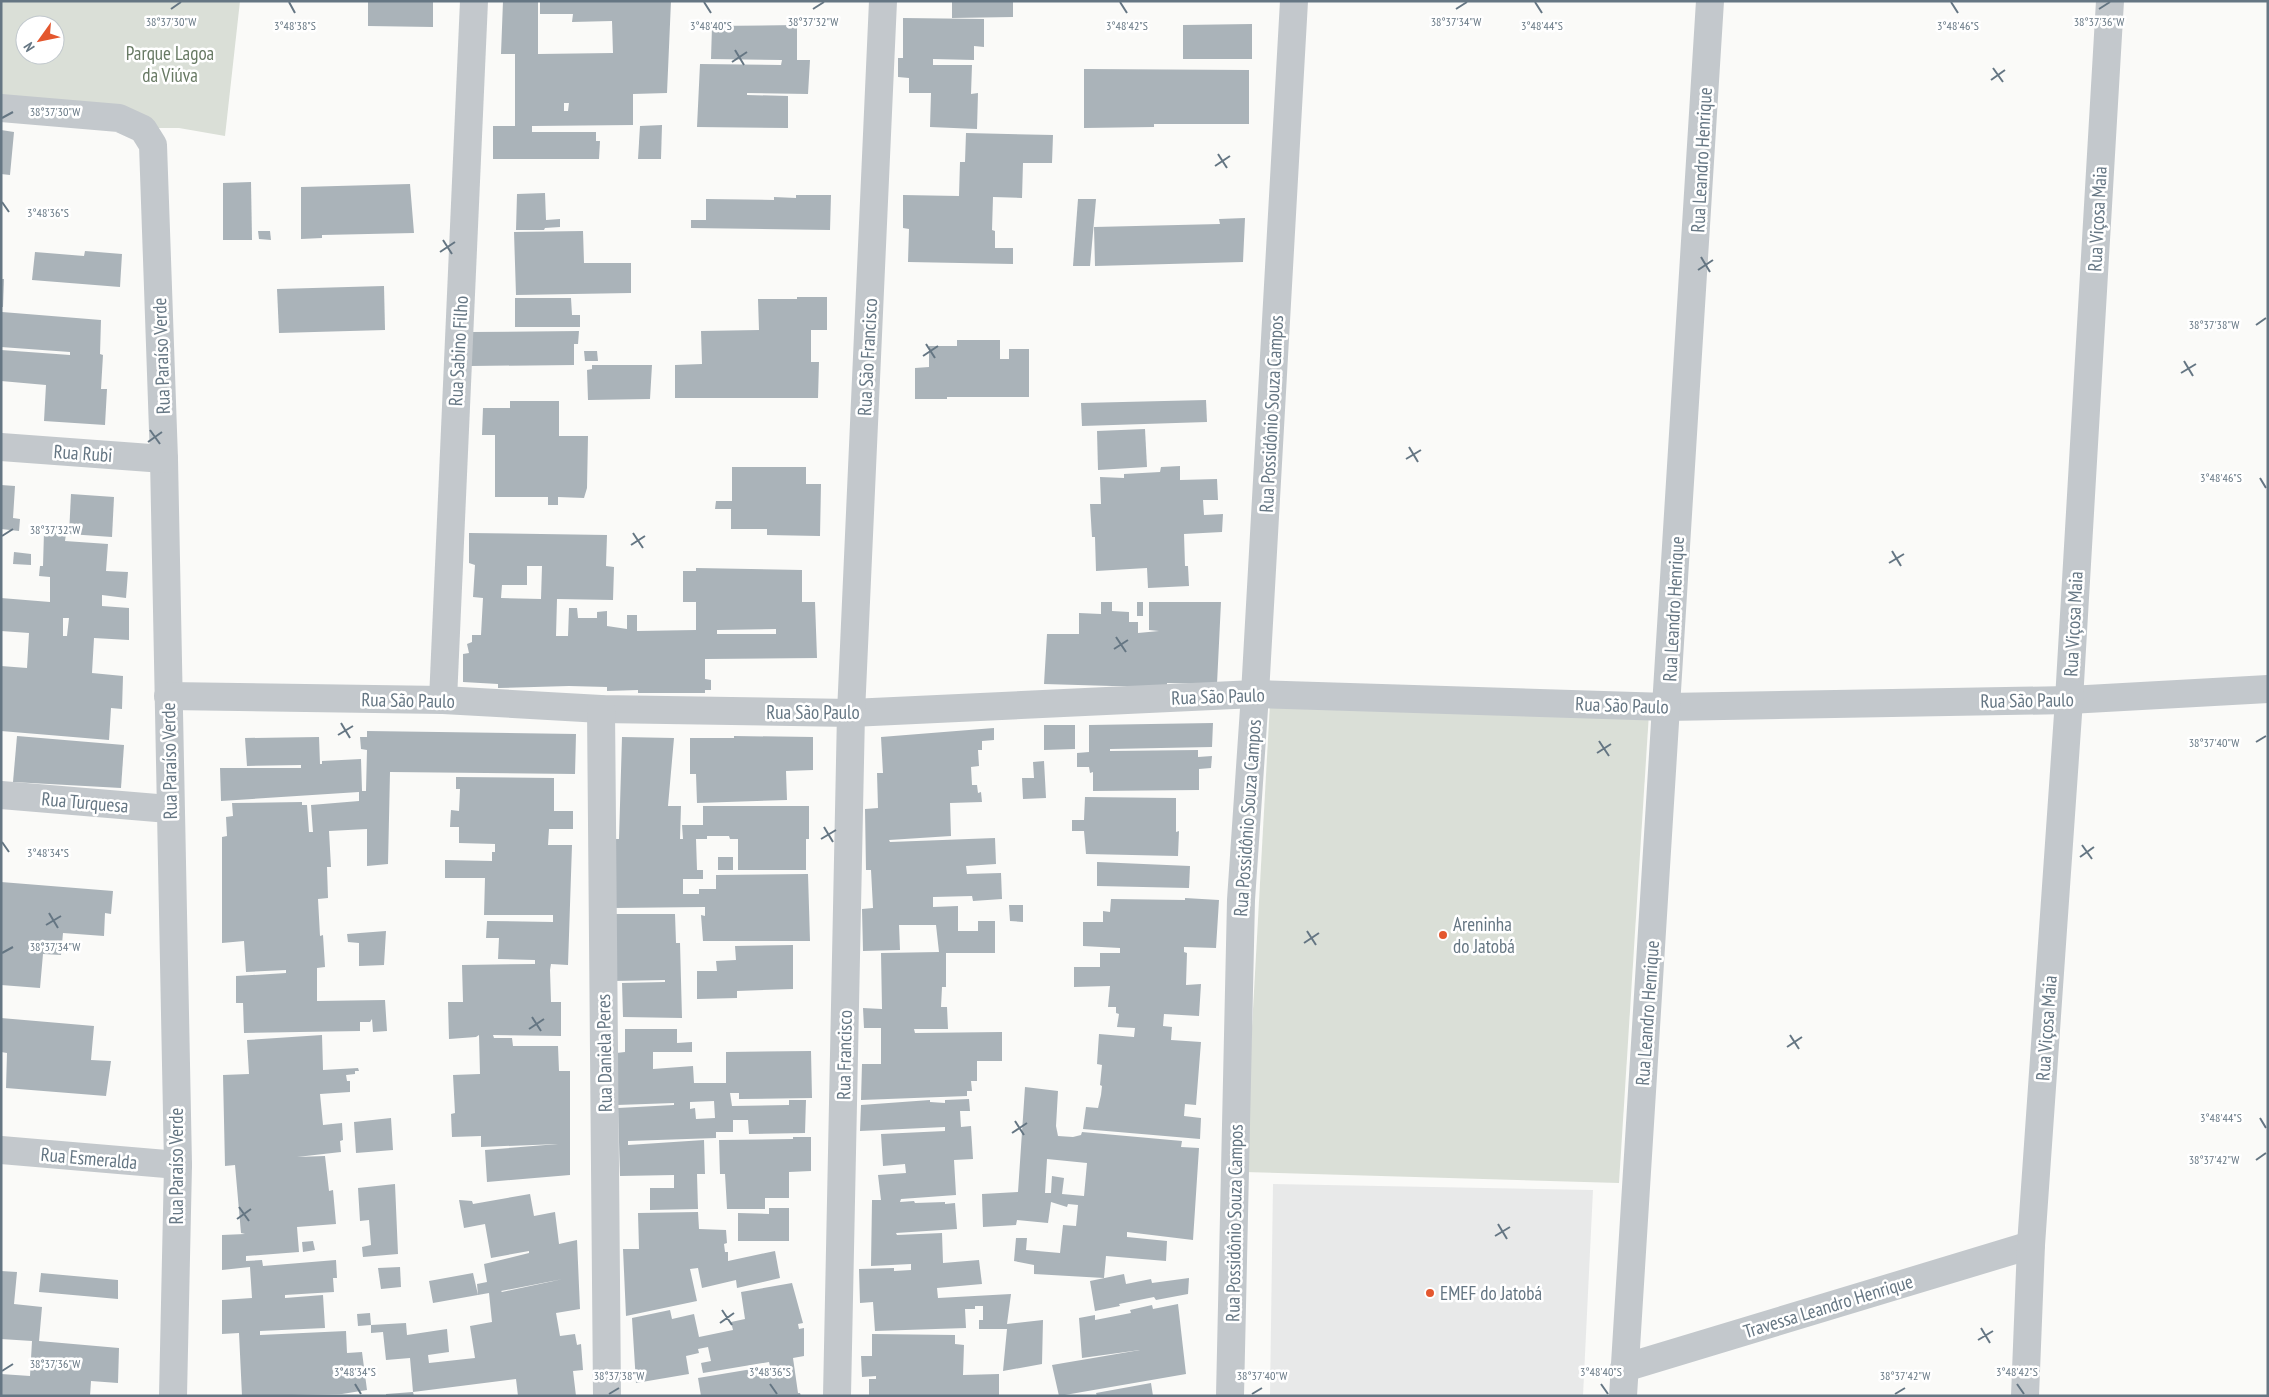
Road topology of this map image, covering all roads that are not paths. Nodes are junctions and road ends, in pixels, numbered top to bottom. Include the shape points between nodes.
1 (474, 1) edge
2 (883, 1) edge
3 (1294, 1) edge
4 (1710, 1) edge
5 (2110, 1) edge
6 (1, 108) edge
7 (1, 447) edge
8 (164, 459) junction
9 (2268, 689) edge
10 (1255, 694) junction
11 (168, 696) junction
12 (443, 700) junction
13 (2069, 700) junction
14 (1667, 707) junction
15 (601, 710) junction
16 (851, 714) junction
17 (1, 795) edge
18 (169, 809) junction
19 (1, 1150) edge
20 (178, 1165) junction
21 (2031, 1245) junction
22 (1624, 1368) junction
23 (173, 1396) edge
24 (608, 1396) edge
25 (837, 1396) edge
26 (1230, 1396) edge
27 (1623, 1396) edge
28 (2024, 1396) edge

1 - 12 street, Rua Sabino Filho
2 - 16 street, Rua São Francisco
3 - 10 street, Rua Possidônio Souza Campos
4 - 14 street, Rua Leandro Henrique
5 - 13 street, Rua Viçosa Maia
6 - 8 street, Rua Paraíso Verde via 119,118 143,129 153,145
7 - 8 street, Rua Rubi
8 - 11 street, Rua Paraíso Verde
9 - 13 street, Rua São Paulo
10 - 14 street, Rua São Paulo
10 - 16 street, Rua São Paulo
10 - 26 street, Rua Possidônio Souza Campos via 1241,900
11 - 12 street, Rua São Paulo
11 - 18 street, Rua Paraíso Verde
12 - 15 street, Rua São Paulo
13 - 14 street, Rua São Paulo
13 - 21 street, Rua Viçosa Maia
14 - 22 street, Rua Leandro Henrique
15 - 16 street, Rua São Paulo
15 - 24 street, Rua Daniela Peres
16 - 25 street, Rua Francisco
17 - 18 street, Rua Turquesa
18 - 20 street, Rua Paraíso Verde
19 - 20 street, Rua Esmeralda
20 - 23 street, Rua Paraíso Verde
21 - 22 street, Travessa Leandro Henrique
21 - 28 street, Rua Viçosa Maia
22 - 27 street, Rua Leandro Henrique

